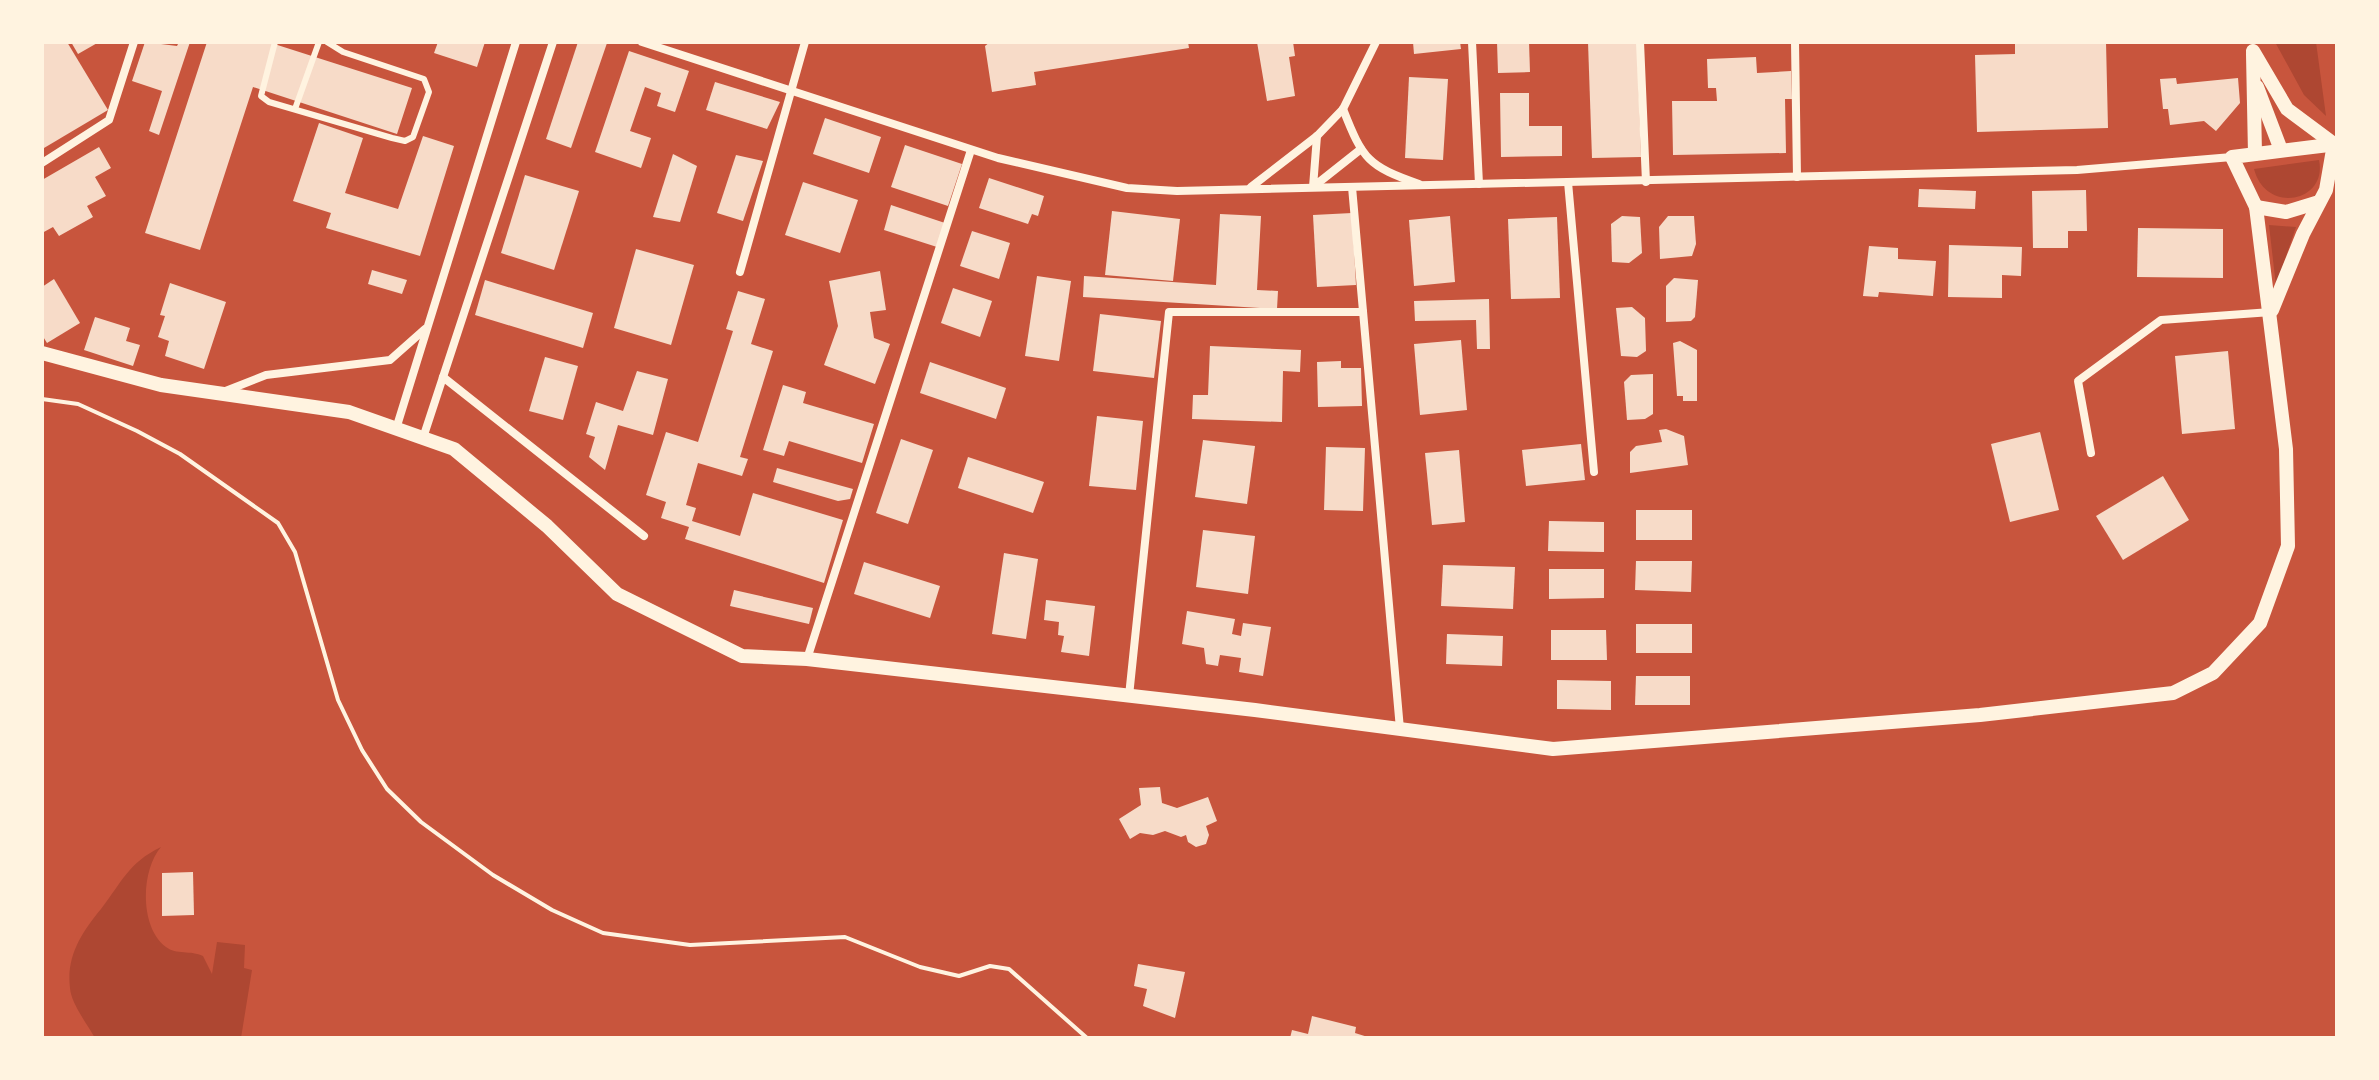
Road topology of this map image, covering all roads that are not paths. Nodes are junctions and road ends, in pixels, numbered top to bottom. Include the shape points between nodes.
1 (134, 42) edge
2 (275, 42) edge
3 (319, 42) edge
4 (327, 42) edge
5 (516, 42) edge
6 (553, 42) edge
7 (642, 42) edge
8 (805, 42) edge
9 (1376, 42) edge
10 (1472, 42) edge
11 (1640, 42) edge
12 (1795, 42) edge
13 (2252, 47) edge
14 (2253, 75) junction
15 (792, 91) junction
16 (295, 109) junction
17 (1343, 109) junction
18 (1317, 136) junction
19 (2335, 144) edge
20 (1361, 149) junction
21 (971, 150) junction
22 (2281, 150) junction
23 (2255, 154) junction
24 (2232, 157) junction
25 (42, 163) edge
26 (1797, 177) junction
27 (1568, 182) junction
28 (1646, 182) junction
29 (1479, 184) junction
30 (1424, 185) junction
31 (1251, 187) junction
32 (1313, 187) junction
33 (1352, 187) junction
34 (2319, 202) junction
35 (2256, 207) junction
36 (740, 272) dead end
37 (1363, 312) junction
38 (2271, 312) junction
39 (426, 328) junction
40 (42, 353) edge
41 (443, 377) junction
42 (218, 394) junction
43 (396, 429) junction
44 (423, 438) junction
45 (2091, 453) dead end
46 (1594, 472) dead end
47 (644, 536) dead end
48 (807, 659) junction
49 (1129, 696) junction
50 (1400, 729) junction

1 - 25 street via 109,120
2 - 16 lane via 261,96
3 - 16 lane
4 - 16 lane via 424,79 429,92 413,137 392,138
5 - 39 street
6 - 41 street
7 - 15 street
8 - 15 street
9 - 17 street
10 - 29 street
11 - 28 street
12 - 26 street
13 - 14 street
13 - 19 street via 2287,109
14 - 22 street
14 - 23 street
15 - 21 street
15 - 36 street
17 - 18 street
17 - 20 street
18 - 31 street
18 - 32 street
19 - 22 street
19 - 34 street
20 - 30 street via 1381,170
20 - 32 street
21 - 31 street via 1127,188
21 - 48 street
22 - 23 street
23 - 24 street
24 - 26 street via 2077,170
24 - 35 street
26 - 28 street
27 - 28 street
27 - 29 street
27 - 46 street
29 - 30 street
30 - 33 street
31 - 32 street
32 - 33 street
33 - 37 street
34 - 35 street via 2286,212
34 - 38 street
35 - 38 street
37 - 49 street via 1169,312
37 - 50 street
38 - 45 street via 2161,320 2078,381
38 - 50 street via 2286,449 2288,546 2260,623 2213,673 2173,693 1980,715 1553,749
39 - 42 street via 390,360 266,375
39 - 43 street
40 - 42 street via 161,385
41 - 44 street
41 - 47 street
42 - 43 street via 349,412
43 - 44 street
44 - 48 street via 454,449 547,526 617,594 742,656
48 - 49 street
49 - 50 street

